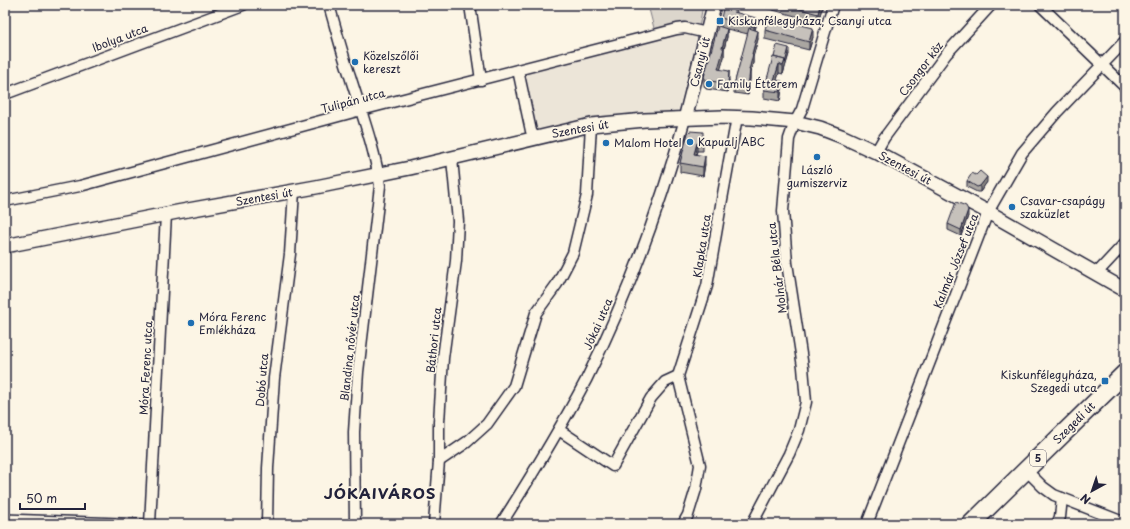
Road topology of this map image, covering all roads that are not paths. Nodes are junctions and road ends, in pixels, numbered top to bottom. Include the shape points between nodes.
1 (243, 5) edge
2 (329, 5) edge
3 (470, 5) edge
4 (714, 5) edge
5 (833, 5) edge
6 (991, 5) edge
7 (1040, 5) edge
8 (707, 33) junction
9 (1125, 41) edge
10 (1102, 65) junction
11 (518, 70) junction
12 (481, 80) junction
13 (1125, 87) edge
14 (5, 94) edge
15 (361, 110) junction
16 (737, 117) junction
17 (685, 119) junction
18 (795, 122) junction
19 (591, 125) junction
20 (535, 138) junction
21 (876, 152) junction
22 (452, 159) junction
23 (378, 174) junction
24 (294, 191) junction
25 (5, 201) edge
26 (988, 212) junction
27 (166, 214) junction
28 (1125, 243) edge
29 (5, 246) edge
30 (1096, 274) junction
31 (1125, 290) edge
32 (1125, 373) edge
33 (678, 376) junction
34 (559, 430) junction
35 (439, 461) junction
36 (1026, 470) junction
37 (1062, 498) junction
38 (5, 518) edge
39 (1124, 522) edge
40 (150, 523) edge
41 (267, 524) edge
42 (355, 524) edge
43 (434, 524) edge
44 (502, 524) edge
45 (683, 524) edge
46 (752, 524) edge
47 (867, 524) edge
48 (971, 524) edge
49 (1057, 524) edge

1 - 14 street, Ibolya utca
2 - 15 street, Blandina nővér utca
3 - 12 street
4 - 8 street, Csanyi út
5 - 18 street, Molnár Béla utca via 802,109
6 - 21 street, Csongor köz via 947,53
7 - 10 street
8 - 11 street, Tulipán utca via 685,28 670,30
8 - 17 street, Csanyi út
9 - 10 street, Kalmár József utca
10 - 13 street
10 - 26 street, Kalmár József utca via 1022,153
11 - 12 street, Tulipán utca
11 - 20 street
12 - 15 street, Tulipán utca
15 - 23 street, Blandina nővér utca
15 - 25 street, Tulipán utca via 80,186
16 - 17 street, Szentesi út
16 - 18 street, Szentesi út
16 - 33 street, Klapka utca via 707,286
17 - 19 street, Szentesi út
17 - 34 street, Jókai utca via 660,199 614,321
18 - 21 street, Szentesi út via 820,128
18 - 46 street, Molnár Béla utca via 789,139 783,211 787,263 806,402 789,454
19 - 20 street, Szentesi út
19 - 35 street via 587,195 573,253 557,284 536,313 514,386 487,424 467,442
20 - 22 street, Szentesi út
21 - 26 street, Szentesi út
22 - 23 street, Szentesi út
22 - 35 street, Báthori utca via 458,221 456,261 443,358
23 - 24 street, Szentesi út
23 - 42 street, Blandina nővér utca via 380,186 354,432
24 - 27 street, Szentesi út
24 - 41 street, Dobó utca via 290,254 274,378
26 - 30 street, Szentesi út
26 - 47 street, Kalmár József utca
27 - 29 street, Szentesi út
27 - 40 street, Móra Ferenc utca
28 - 30 street
30 - 31 street, Szentesi út
32 - 36 main road, Szegedi út / 5
33 - 34 street via 665,382 651,398 613,466
33 - 45 street via 700,465 696,489
34 - 44 street, Jókai utca
35 - 43 street, Báthori utca
36 - 37 street via 1043,488
36 - 48 main road, Szegedi út / 5
37 - 39 street
37 - 49 street
38 - 40 lane

